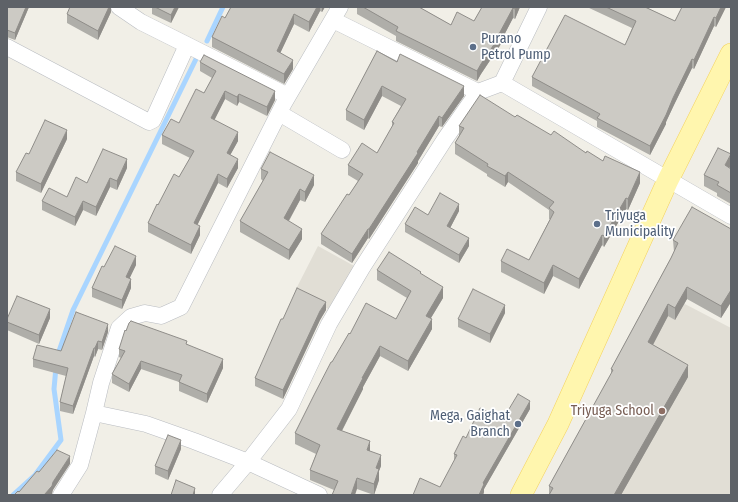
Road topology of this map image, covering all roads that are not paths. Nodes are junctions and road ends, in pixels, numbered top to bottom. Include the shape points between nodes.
1 (119, 7) edge
2 (539, 7) edge
3 (336, 14) edge
4 (187, 44) junction
5 (7, 47) edge
6 (731, 54) edge
7 (502, 83) junction
8 (478, 92) junction
9 (288, 96) junction
10 (279, 112) junction
11 (342, 150) dead end
12 (668, 180) junction
13 (731, 216) edge
14 (94, 413) junction
15 (248, 462) junction
16 (61, 495) edge
17 (220, 495) edge
18 (319, 495) edge
19 (521, 495) edge

1 - 4 street via 141,22
2 - 7 street
3 - 8 street
3 - 9 street
4 - 5 street via 153,120 149,122
4 - 9 street
6 - 12 main road
7 - 8 street
7 - 12 street
8 - 15 street via 362,268 329,324 289,409
9 - 10 street
10 - 11 street
10 - 14 street via 181,307 161,316 145,313 131,317 119,328
12 - 13 street
12 - 19 main road via 558,424
14 - 15 street via 146,424
14 - 16 street via 80,465
15 - 17 street
15 - 18 street

